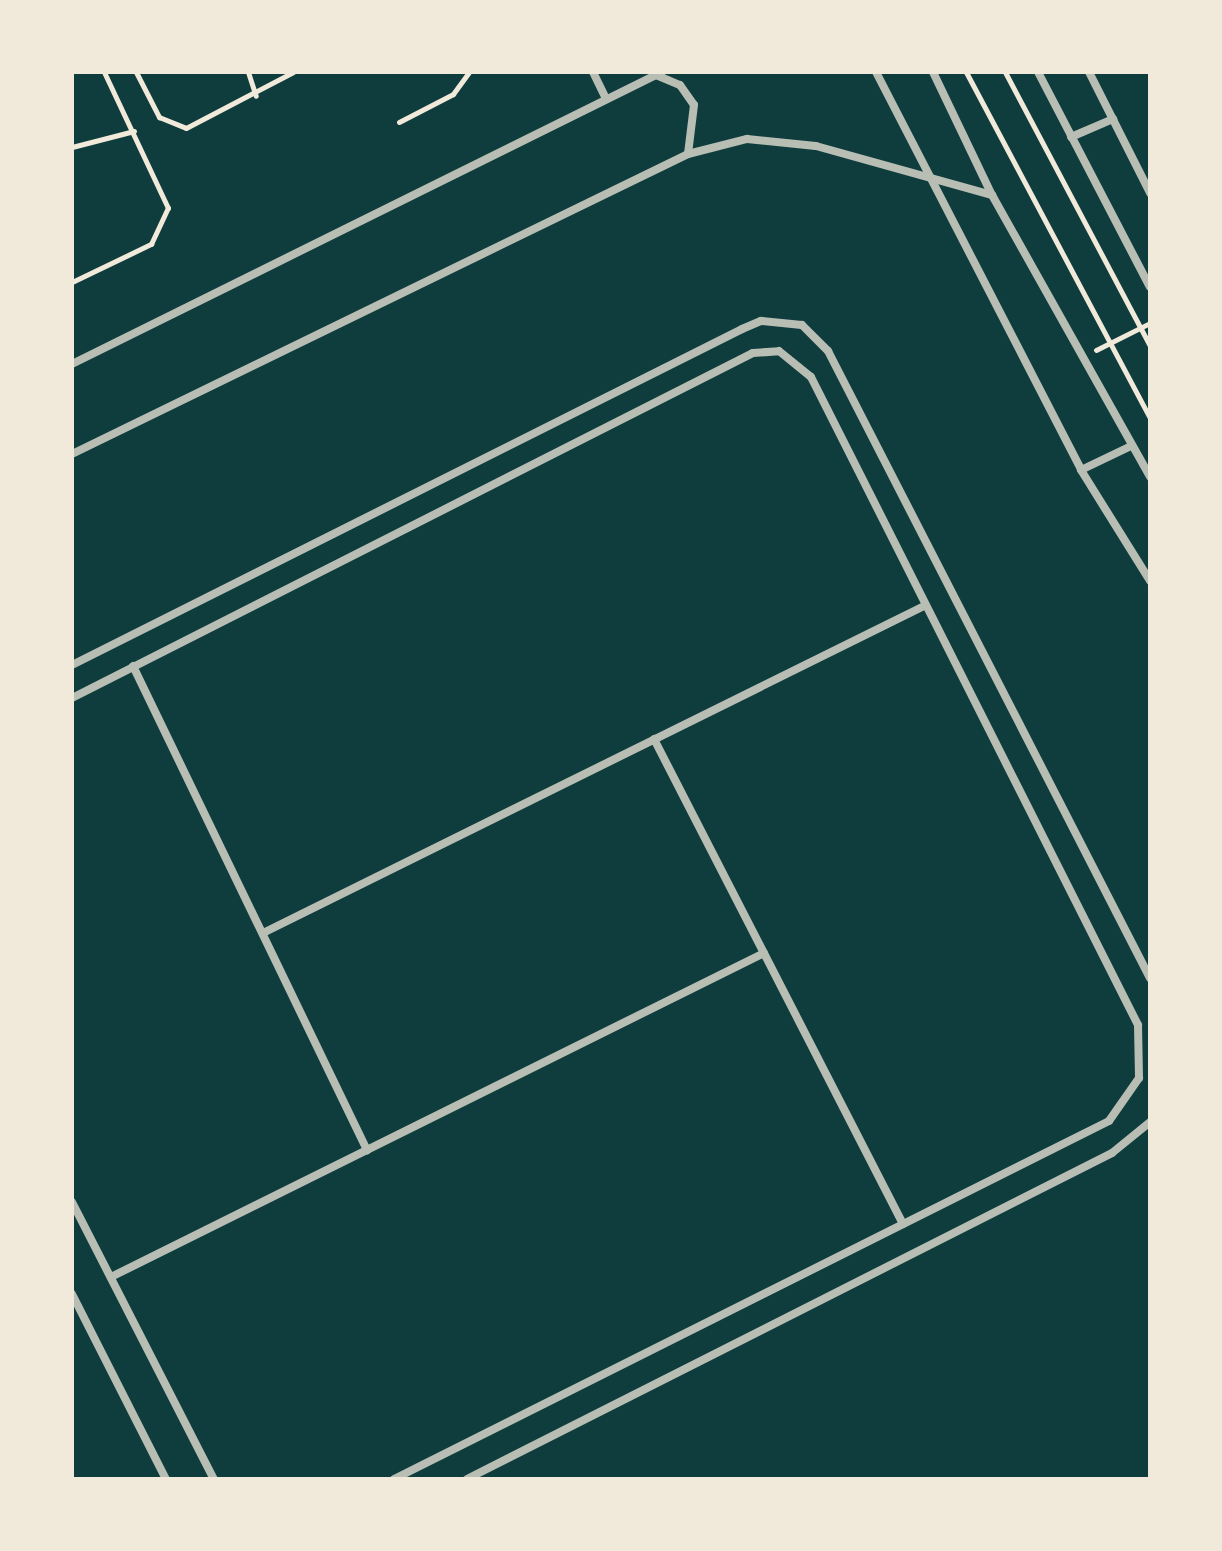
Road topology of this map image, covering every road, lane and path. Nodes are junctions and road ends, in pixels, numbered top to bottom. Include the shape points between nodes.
1 (104, 72) edge
2 (136, 72) edge
3 (248, 72) edge
4 (293, 72) edge
5 (469, 72) edge
6 (593, 72) edge
7 (876, 72) edge
8 (933, 72) edge
9 (966, 72) edge
10 (1005, 72) edge
11 (1038, 72) edge
12 (1089, 72) edge
13 (659, 74) edge
14 (256, 96) junction
15 (606, 99) junction
16 (1113, 119) junction
17 (399, 122) dead end
18 (134, 131) junction
19 (1071, 137) junction
20 (72, 147) edge
21 (688, 154) junction
22 (931, 180) junction
23 (1150, 193) edge
24 (992, 195) junction
25 (72, 282) edge
26 (1150, 287) edge
27 (1150, 323) edge
28 (1141, 328) junction
29 (1109, 344) junction
30 (1150, 346) edge
31 (1084, 356) junction
32 (72, 364) edge
33 (1150, 418) edge
34 (1131, 446) junction
35 (72, 454) edge
36 (1081, 470) junction
37 (1150, 477) edge
38 (1150, 581) edge
39 (924, 606) junction
40 (72, 665) edge
41 (133, 666) junction
42 (72, 698) edge
43 (654, 739) junction
44 (263, 933) junction
45 (764, 953) junction
46 (1150, 978) edge
47 (1150, 1122) edge
48 (367, 1150) junction
49 (72, 1202) edge
50 (903, 1224) junction
51 (111, 1277) junction
52 (72, 1294) edge
53 (166, 1479) edge
54 (214, 1479) edge
55 (394, 1479) edge
56 (467, 1479) edge

1 - 18 path
2 - 14 path via 159,117 178,127
3 - 14 path
4 - 14 path
5 - 17 path via 453,94
6 - 15 street
7 - 22 street
8 - 24 street
9 - 29 path
10 - 28 path
11 - 19 street
12 - 16 street
13 - 15 street
13 - 21 street via 680,85 694,105
15 - 32 street
16 - 19 street
16 - 23 street
18 - 20 path
18 - 25 path via 162,188 163,228 151,244
19 - 26 street
21 - 22 street via 747,139 816,146
21 - 35 street
22 - 24 street
22 - 36 street
24 - 31 street
27 - 28 path
28 - 29 path
28 - 30 path
29 - 31 path
29 - 33 path
31 - 34 street
34 - 36 street
34 - 37 street
36 - 38 street
39 - 41 street via 811,377 792,356 766,349
39 - 43 street
39 - 50 street via 1138,1025 1143,1051 1128,1102 1109,1121
40 - 46 street via 742,329 782,320 802,325 828,351
41 - 42 street
41 - 44 street
43 - 44 street
43 - 45 street
44 - 48 street
45 - 48 street
45 - 50 street
47 - 56 street via 1112,1153
48 - 51 street
49 - 51 street
50 - 55 street
51 - 54 street
52 - 53 street

